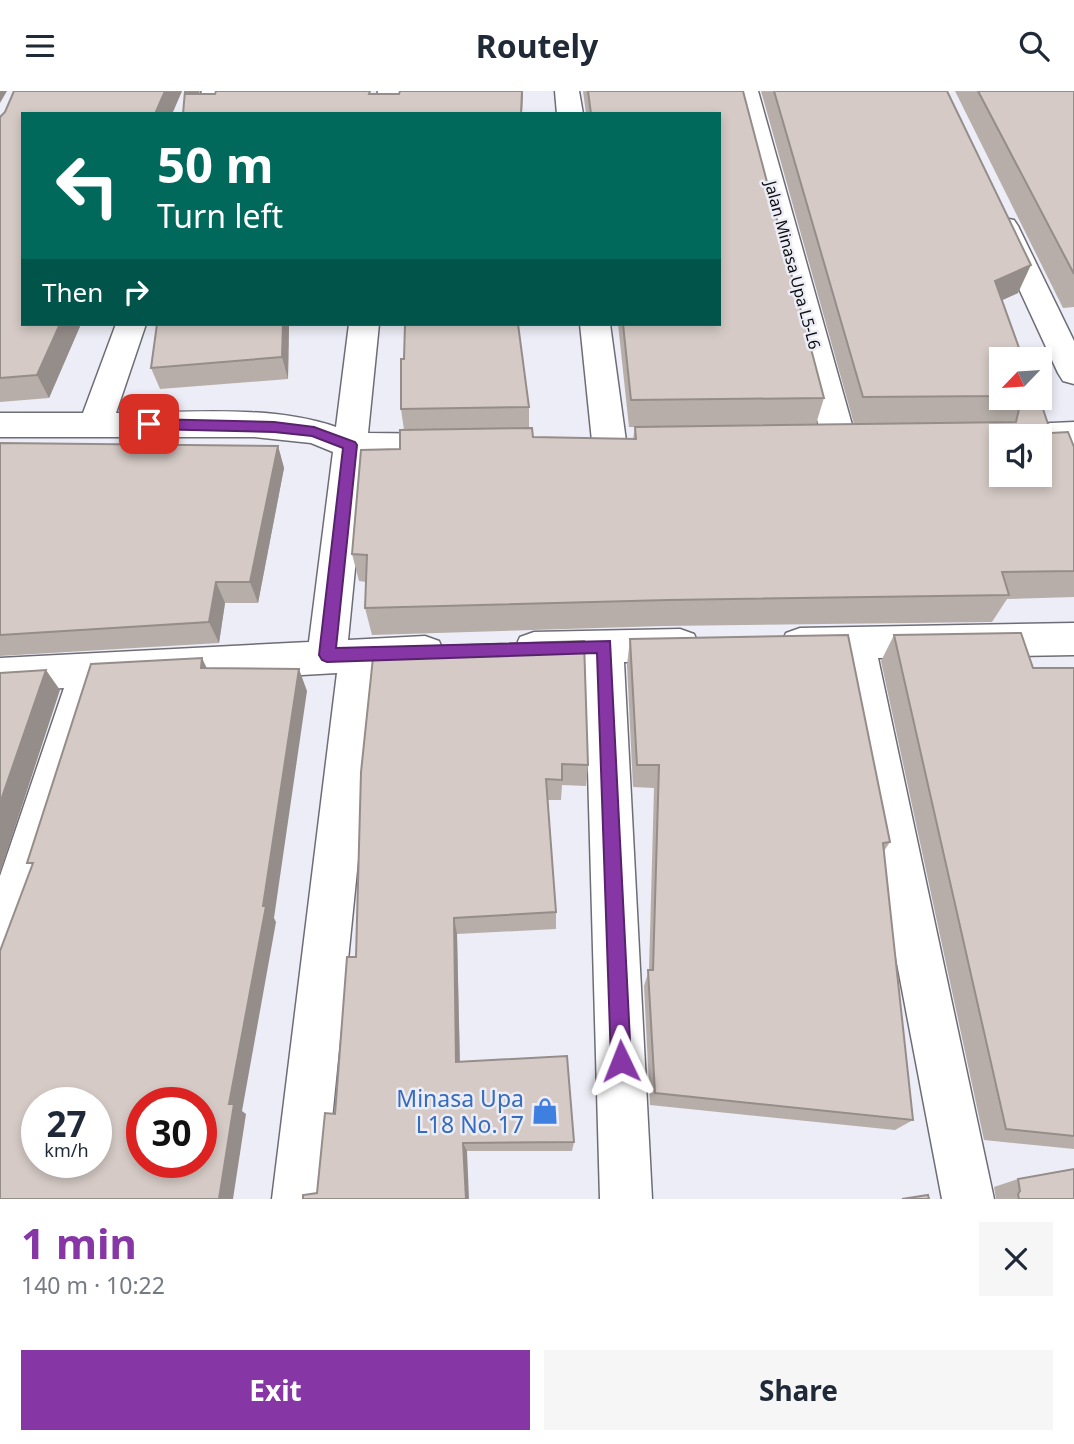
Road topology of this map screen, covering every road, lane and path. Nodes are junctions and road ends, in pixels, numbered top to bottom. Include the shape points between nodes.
1 (214, 91) edge
2 (390, 91) edge
3 (567, 91) edge
4 (746, 91) edge
5 (207, 112) edge
6 (387, 112) edge
7 (570, 112) edge
8 (993, 201) edge
9 (130, 326) edge
10 (364, 326) edge
11 (595, 326) edge
12 (1074, 373) edge
13 (96, 423) junction
14 (0, 425) edge
15 (1074, 434) edge
16 (1052, 435) edge
17 (839, 439) edge
18 (609, 442) edge
19 (350, 445) junction
20 (486, 445) edge
21 (1074, 639) edge
22 (765, 644) edge
23 (712, 645) edge
24 (856, 645) junction
25 (604, 646) junction
26 (495, 649) edge
27 (455, 651) edge
28 (343, 655) junction
29 (90, 668) junction
30 (0, 675) edge
31 (3, 926) edge
32 (298, 1199) edge
33 (626, 1199) edge
34 (968, 1199) edge

1 - 5 street
2 - 6 street
3 - 7 street
4 - 17 street, Jalan Minasa Upa L5-L6
8 - 12 street
9 - 13 street
10 - 19 street
11 - 18 street
13 - 14 street
13 - 19 street via 254,425 314,432
15 - 16 street
19 - 20 street
19 - 28 street
21 - 24 street
22 - 24 street
23 - 25 street
24 - 34 street
25 - 26 street
25 - 33 street
27 - 28 street
28 - 29 street
28 - 32 street
29 - 30 street
29 - 31 street

